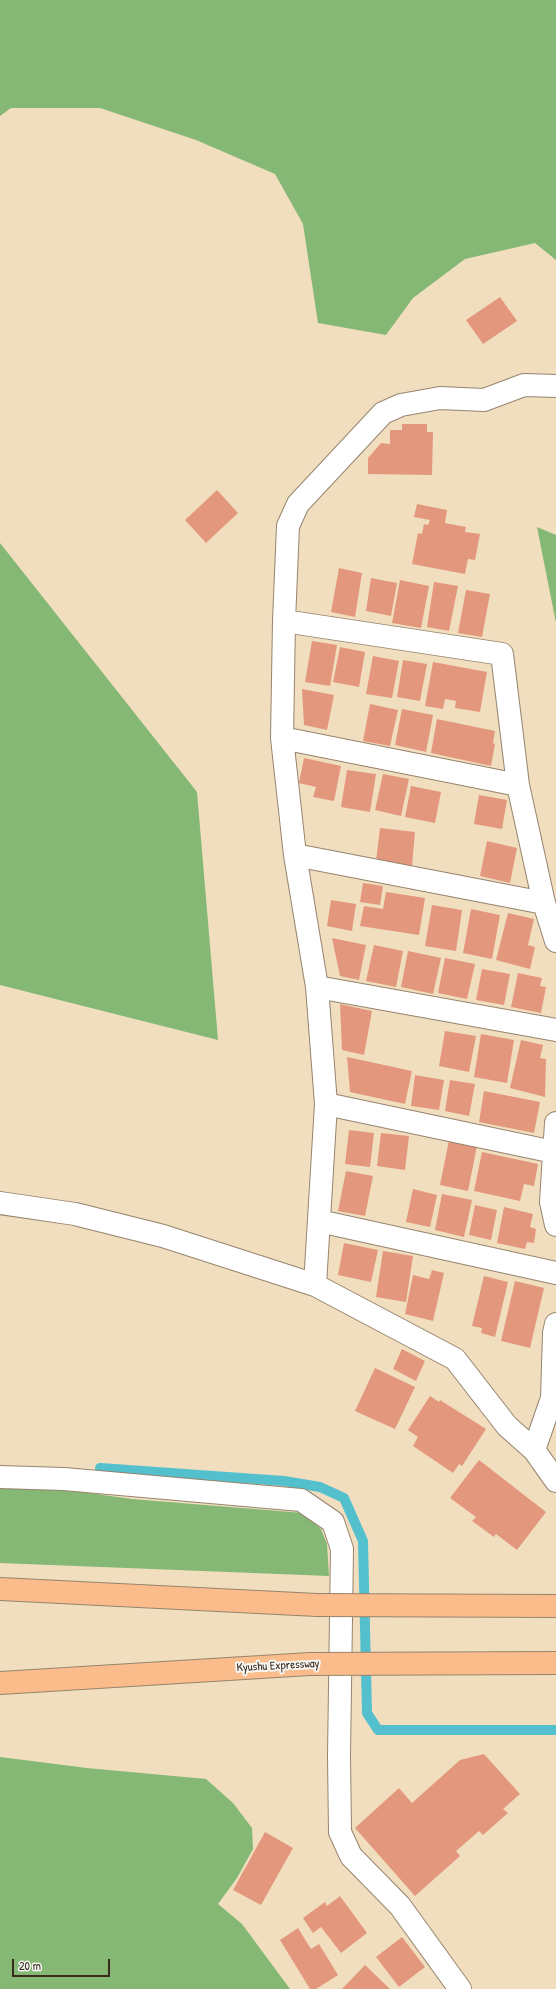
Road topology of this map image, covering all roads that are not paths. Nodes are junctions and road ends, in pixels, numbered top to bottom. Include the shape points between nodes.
1 (556, 386) edge
2 (284, 621) junction
3 (282, 738) junction
4 (518, 785) junction
5 (295, 855) junction
6 (544, 903) junction
7 (556, 941) edge
8 (317, 987) junction
9 (556, 1030) edge
10 (326, 1104) junction
11 (556, 1123) edge
12 (554, 1152) junction
13 (0, 1202) edge
14 (319, 1221) junction
15 (556, 1225) edge
16 (556, 1273) edge
17 (315, 1285) junction
18 (556, 1324) edge
19 (534, 1450) junction
20 (0, 1477) edge
21 (556, 1482) edge
22 (0, 1589) edge
23 (556, 1606) edge
24 (556, 1663) edge
25 (0, 1683) edge
26 (460, 1989) edge

1 - 2 street via 524,385 484,400 440,398 401,405 383,413 298,504 288,526
2 - 3 street
2 - 4 street via 502,654
3 - 4 street
3 - 5 street
4 - 6 street
5 - 6 street
5 - 8 street
6 - 7 street
8 - 9 street
8 - 10 street
10 - 12 street
10 - 14 street
11 - 12 street
12 - 15 street via 551,1202
13 - 17 street via 75,1214 163,1236
14 - 16 street
14 - 17 street
17 - 19 street via 455,1359 507,1426
18 - 19 street via 552,1398
19 - 21 street
20 - 26 street via 64,1479 301,1500 333,1522 342,1549 340,1832 352,1856 400,1906
22 - 23 highway, bridge via 316,1605
24 - 25 highway, Kyushu Expressway, bridge via 310,1664

